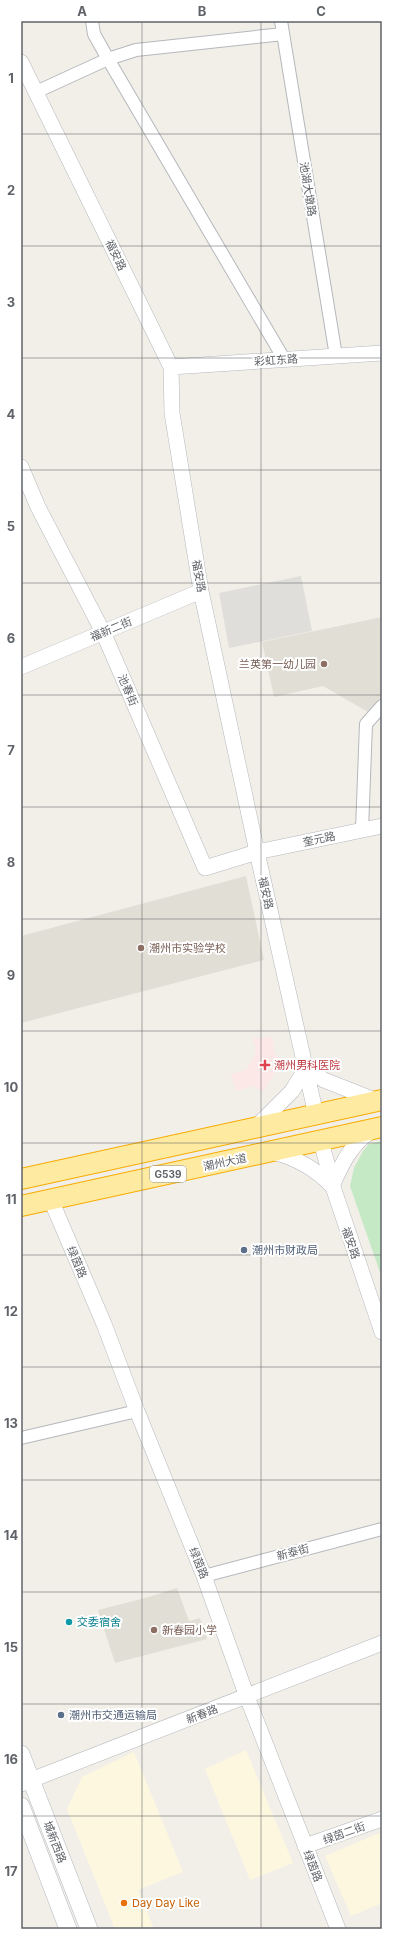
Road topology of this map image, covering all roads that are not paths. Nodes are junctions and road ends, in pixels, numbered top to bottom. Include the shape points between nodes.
1 (92, 21) edge
2 (281, 21) edge
3 (283, 34) junction
4 (108, 59) junction
5 (21, 62) edge
6 (36, 92) junction
7 (382, 353) edge
8 (336, 356) junction
9 (284, 359) junction
10 (171, 367) junction
11 (21, 467) edge
12 (201, 590) junction
13 (103, 632) junction
14 (21, 667) edge
15 (382, 706) edge
16 (382, 826) edge
17 (362, 830) junction
18 (257, 852) junction
19 (306, 1068) junction
20 (380, 1101) edge
21 (316, 1115) junction
22 (255, 1128) junction
23 (379, 1128) edge
24 (322, 1147) junction
25 (273, 1152) junction
26 (21, 1179) edge
27 (332, 1186) junction
28 (51, 1200) junction
29 (21, 1206) edge
30 (382, 1332) edge
31 (137, 1411) junction
32 (21, 1438) edge
33 (382, 1529) edge
34 (204, 1576) junction
35 (382, 1643) edge
36 (247, 1697) junction
37 (21, 1754) edge
38 (26, 1782) edge
39 (21, 1806) edge
40 (382, 1819) edge
41 (305, 1846) junction
42 (68, 1929) edge
43 (88, 1929) edge
44 (338, 1929) edge

1 - 4 street via 94,34
2 - 3 street, 池湖大墩路
3 - 4 street via 136,50
3 - 8 street, 池湖大墩路
4 - 6 street
4 - 9 street
5 - 6 street, 福安路
6 - 10 street, 福安路
7 - 8 street, 彩虹东路
8 - 9 street, 彩虹东路
9 - 10 street, 彩虹东路
10 - 12 street, 福安路 via 172,413
11 - 13 street, 池春街 via 38,508
12 - 13 street, 福新二街
12 - 18 street, 福安路
13 - 14 street, 福新二街
13 - 18 street, 池春街 via 205,868
15 - 17 street via 366,724
16 - 17 street, 奎元路
17 - 18 street, 奎元路
18 - 19 street, 福安路
19 - 20 street via 324,1080
19 - 21 street, 福安路
19 - 22 street via 292,1091
20 - 21 highway, G539
21 - 22 highway, G539
22 - 26 highway, G539
23 - 24 highway, 潮州大道 / G539
23 - 27 street via 359,1140 342,1163
24 - 25 highway, 潮州大道 / G539
24 - 27 street, 福安路
25 - 27 street via 301,1162 320,1174
25 - 28 highway, 潮州大道 / G539
27 - 30 street, 福安路
28 - 29 highway, 潮州大道 / G539
28 - 31 street, 绿茵路 via 104,1324
31 - 32 street
31 - 34 street, 绿茵路
33 - 34 street, 新泰街
34 - 36 street, 绿茵路
35 - 36 street, 新春路
36 - 38 street, 新春路
36 - 41 street, 绿茵路
37 - 38 main road, 城新西路
38 - 43 main road, 城新西路
39 - 42 main road, 城新西路
40 - 41 street, 绿茵二街
41 - 44 street, 绿茵路

